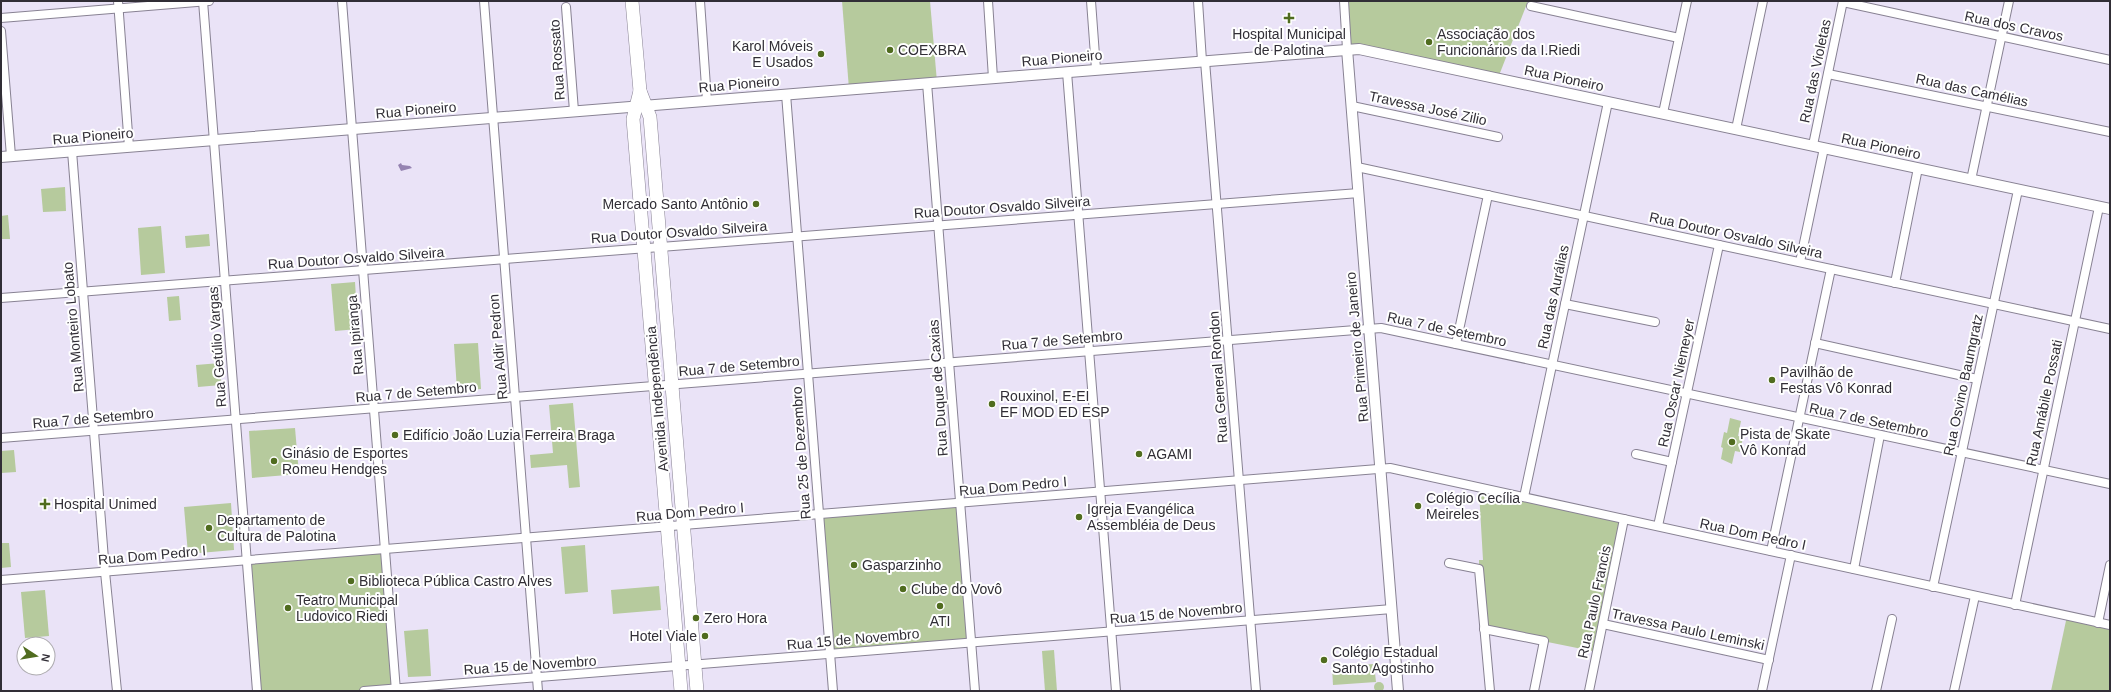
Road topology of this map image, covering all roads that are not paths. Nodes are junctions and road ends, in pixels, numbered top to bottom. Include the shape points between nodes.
1 (203, 1) edge
2 (209, 1) edge
3 (342, 1) edge
4 (484, 1) edge
5 (632, 1) edge
6 (700, 1) edge
7 (988, 1) edge
8 (1091, 1) edge
9 (1198, 1) edge
10 (1344, 1) edge
11 (1687, 1) edge
12 (1763, 1) edge
13 (2009, 1) edge
14 (1843, 2) edge
15 (118, 5) edge
16 (1531, 6) dead end
17 (566, 7) dead end
18 (1, 18) edge
19 (1, 30) edge
20 (2002, 36) junction
21 (1679, 38) junction
22 (1347, 49) junction
23 (2110, 60) edge
24 (1204, 61) junction
25 (1096, 69) junction
26 (1067, 72) junction
27 (1828, 74) junction
28 (993, 78) junction
29 (927, 83) junction
30 (786, 94) junction
31 (707, 101) junction
32 (1608, 102) junction
33 (641, 106) junction
34 (1352, 106) junction
35 (1986, 107) junction
36 (574, 111) junction
37 (1663, 113) junction
38 (492, 118) junction
39 (352, 129) junction
40 (1736, 129) junction
41 (2110, 132) edge
42 (1498, 137) dead end
43 (214, 140) junction
44 (1813, 146) junction
45 (129, 147) junction
46 (1824, 148) junction
47 (72, 151) junction
48 (6, 156) edge
49 (1357, 166) junction
50 (1918, 168) junction
51 (1971, 180) junction
52 (2018, 190) junction
53 (1359, 193) junction
54 (1488, 195) junction
55 (1217, 204) junction
56 (2099, 207) junction
57 (2110, 210) edge
58 (1078, 214) junction
59 (1584, 215) junction
60 (938, 225) junction
61 (797, 236) junction
62 (1719, 245) junction
63 (661, 247) junction
64 (644, 248) junction
65 (504, 259) junction
66 (1800, 262) junction
67 (1831, 269) junction
68 (363, 270) junction
69 (225, 281) junction
70 (1895, 283) junction
71 (83, 292) junction
72 (1, 298) edge
73 (1565, 304) junction
74 (1993, 304) junction
75 (1655, 322) dead end
76 (2075, 322) junction
77 (1370, 329) junction
78 (2110, 330) edge
79 (1228, 340) junction
80 (1815, 343) junction
81 (1456, 344) junction
82 (1089, 351) junction
83 (949, 362) junction
84 (1552, 365) junction
85 (808, 374) junction
86 (1977, 379) junction
87 (672, 384) junction
88 (655, 386) junction
89 (1687, 393) junction
90 (515, 397) junction
91 (374, 408) junction
92 (1800, 418) junction
93 (236, 419) junction
94 (94, 431) junction
95 (1880, 435) junction
96 (1, 438) edge
97 (1962, 453) junction
98 (1636, 454) dead end
99 (1672, 462) junction
100 (1385, 468) junction
101 (2044, 470) junction
102 (1239, 481) junction
103 (2110, 484) edge
104 (1100, 492) junction
105 (1524, 497) junction
106 (960, 503) junction
107 (819, 515) junction
108 (1624, 519) junction
109 (683, 526) junction
110 (1658, 526) junction
111 (667, 527) junction
112 (526, 538) junction
113 (385, 549) junction
114 (1771, 551) junction
115 (1791, 555) junction
116 (247, 560) junction
117 (1449, 563) dead end
118 (2110, 565) edge
119 (1854, 569) junction
120 (105, 572) junction
121 (1, 580) edge
122 (1933, 587) junction
123 (1975, 596) junction
124 (2015, 605) junction
125 (1392, 609) junction
126 (1892, 619) dead end
127 (1250, 620) junction
128 (2098, 623) junction
129 (1603, 624) junction
130 (2110, 625) edge
131 (1484, 629) junction
132 (1111, 632) junction
133 (970, 643) junction
134 (830, 654) junction
135 (1769, 660) junction
136 (694, 665) junction
137 (679, 666) junction
138 (537, 677) junction
139 (396, 690) edge
140 (117, 691) edge
141 (257, 691) edge
142 (364, 691) edge
143 (538, 691) edge
144 (681, 691) edge
145 (697, 691) edge
146 (833, 691) edge
147 (975, 691) edge
148 (1116, 691) edge
149 (1256, 691) edge
150 (1398, 691) edge
151 (1490, 691) edge
152 (1534, 691) edge
153 (1589, 691) edge
154 (1762, 691) edge
155 (1876, 691) edge
156 (1954, 691) edge

1 - 2 street
1 - 15 street
1 - 43 street, Rua Getúlio Vargas
3 - 39 street, Rua Ipiranga
4 - 38 street, Rua Aldir Pedron
5 - 33 main road
6 - 31 street
7 - 28 street
8 - 25 street
9 - 24 street, Rua General Rondon
10 - 22 street, Rua Primeiro de Janeiro
11 - 21 street
12 - 40 street
13 - 20 street
14 - 20 street, Rua dos Cravos
14 - 27 street, Rua das Violetas
15 - 18 street
15 - 45 street
16 - 21 street
17 - 36 street, Rua Rossato
19 - 48 street
20 - 23 street, Rua dos Cravos
20 - 35 street
21 - 37 street
22 - 24 street, Rua Pioneiro
22 - 32 street, Rua Pioneiro via 1362,50
22 - 34 street, Rua Primeiro de Janeiro
24 - 25 street, Rua Pioneiro
24 - 55 street, Rua General Rondon
25 - 26 street, Rua Pioneiro
26 - 28 street, Rua Pioneiro
26 - 58 street
27 - 35 street, Rua das Camélias
27 - 44 street, Rua das Violetas
28 - 29 street, Rua Pioneiro
29 - 30 street, Rua Pioneiro
29 - 60 street, Rua Duque de Caxias
30 - 31 street, Rua Pioneiro
30 - 61 street, Rua 25 de Dezembro
31 - 33 street, Rua Pioneiro
32 - 37 street, Rua Pioneiro
32 - 59 street, Rua das Aurálias
33 - 36 street, Rua Pioneiro
33 - 63 main road, Avenida Independência via 650,117
33 - 64 main road, Avenida Independência via 633,119
34 - 42 street, Travessa José Zilio
34 - 49 street, Rua Primeiro de Janeiro
35 - 41 street, Rua das Camélias
35 - 51 street
36 - 38 street, Rua Pioneiro
37 - 40 street, Rua Pioneiro
38 - 39 street, Rua Pioneiro
38 - 65 street, Rua Aldir Pedron
39 - 43 street, Rua Pioneiro
39 - 68 street, Rua Ipiranga
40 - 44 street, Rua Pioneiro
43 - 45 street, Rua Pioneiro
43 - 69 street, Rua Getúlio Vargas
44 - 46 street, Rua Pioneiro
45 - 47 street, Rua Pioneiro
46 - 50 street, Rua Pioneiro
46 - 66 street
47 - 48 street, Rua Pioneiro
47 - 71 street, Rua Monteiro Lobato
49 - 53 street, Rua Primeiro de Janeiro
49 - 54 street, Rua Doutor Osvaldo Silveira
50 - 51 street, Rua Pioneiro
50 - 70 street
51 - 52 street, Rua Pioneiro
52 - 56 street, Rua Pioneiro
52 - 74 street, Rua Osvino Baumgratz
53 - 55 street, Rua Doutor Osvaldo Silveira
53 - 77 street, Rua Primeiro de Janeiro
54 - 59 street, Rua Doutor Osvaldo Silveira
54 - 81 street
55 - 58 street, Rua Doutor Osvaldo Silveira
55 - 79 street, Rua General Rondon
56 - 57 street, Rua Pioneiro
56 - 76 street, Rua Amábile Possati
58 - 60 street, Rua Doutor Osvaldo Silveira
58 - 82 street
59 - 62 street, Rua Doutor Osvaldo Silveira
59 - 73 street, Rua das Aurálias
60 - 61 street, Rua Doutor Osvaldo Silveira
60 - 83 street, Rua Duque de Caxias
61 - 63 street, Rua Doutor Osvaldo Silveira
61 - 85 street, Rua 25 de Dezembro
62 - 66 street, Rua Doutor Osvaldo Silveira
62 - 89 street, Rua Oscar Niemeyer
63 - 64 street, Rua Doutor Osvaldo Silveira
63 - 87 main road, Avenida Independência
64 - 65 street, Rua Doutor Osvaldo Silveira
64 - 88 main road, Avenida Independência
65 - 68 street, Rua Doutor Osvaldo Silveira
65 - 90 street, Rua Aldir Pedron
66 - 67 street, Rua Doutor Osvaldo Silveira
67 - 70 street, Rua Doutor Osvaldo Silveira
67 - 80 street
68 - 69 street, Rua Doutor Osvaldo Silveira
68 - 91 street, Rua Ipiranga
69 - 71 street, Rua Doutor Osvaldo Silveira
69 - 93 street, Rua Getúlio Vargas
70 - 74 street, Rua Doutor Osvaldo Silveira
71 - 72 street, Rua Doutor Osvaldo Silveira
71 - 94 street, Rua Monteiro Lobato
73 - 75 street
73 - 84 street, Rua das Aurálias
74 - 76 street, Rua Doutor Osvaldo Silveira
74 - 86 street, Rua Osvino Baumgratz
76 - 78 street, Rua Doutor Osvaldo Silveira
76 - 101 street, Rua Amábile Possati
77 - 79 street, Rua 7 de Setembro
77 - 81 street, Rua 7 de Setembro via 1381,328
77 - 100 street, Rua Primeiro de Janeiro
79 - 82 street, Rua 7 de Setembro
79 - 102 street, Rua General Rondon
80 - 86 street
80 - 92 street
81 - 84 street, Rua 7 de Setembro
82 - 83 street, Rua 7 de Setembro
82 - 104 street
83 - 85 street, Rua 7 de Setembro
83 - 106 street, Rua Duque de Caxias
84 - 89 street, Rua 7 de Setembro
84 - 105 street, Rua das Aurálias
85 - 87 street, Rua 7 de Setembro
85 - 107 street, Rua 25 de Dezembro
86 - 97 street, Rua Osvino Baumgratz
87 - 88 street, Rua 7 de Setembro
87 - 109 main road, Avenida Independência
88 - 90 street, Rua 7 de Setembro
88 - 111 main road, Avenida Independência
89 - 92 street, Rua 7 de Setembro
89 - 99 street, Rua Oscar Niemeyer
90 - 91 street, Rua 7 de Setembro
90 - 112 street, Rua Aldir Pedron
91 - 93 street, Rua 7 de Setembro
91 - 113 street, Rua Ipiranga
92 - 95 street, Rua 7 de Setembro
92 - 114 street
93 - 94 street, Rua 7 de Setembro
93 - 116 street, Rua Getúlio Vargas
94 - 96 street, Rua 7 de Setembro
94 - 120 street, Rua Monteiro Lobato
95 - 97 street, Rua 7 de Setembro
95 - 119 street
97 - 101 street, Rua 7 de Setembro
97 - 122 street, Rua Osvino Baumgratz
98 - 99 street
99 - 110 street, Rua Oscar Niemeyer
100 - 102 street, Rua Dom Pedro I
100 - 105 street, Rua Dom Pedro I
100 - 125 street, Rua Primeiro de Janeiro
101 - 103 street, Rua 7 de Setembro
101 - 124 street, Rua Amábile Possati
102 - 104 street, Rua Dom Pedro I
102 - 127 street, Rua General Rondon
104 - 106 street, Rua Dom Pedro I
104 - 132 street
105 - 108 street, Rua Dom Pedro I
106 - 107 street, Rua Dom Pedro I
106 - 133 street, Rua Duque de Caxias
107 - 109 street, Rua Dom Pedro I
107 - 134 street, Rua 25 de Dezembro
108 - 110 street, Rua Dom Pedro I
108 - 129 street, Rua Paulo Francis
109 - 111 street, Rua Dom Pedro I
109 - 136 main road, Avenida Independência
110 - 114 street, Rua Dom Pedro I
111 - 112 street, Rua Dom Pedro I
111 - 137 main road, Avenida Independência
112 - 113 street, Rua Dom Pedro I
112 - 138 street, Rua Aldir Pedron
113 - 116 street, Rua Dom Pedro I
113 - 139 street, Rua Ipiranga
114 - 115 street, Rua Dom Pedro I
115 - 119 street, Rua Dom Pedro I
115 - 135 street
116 - 120 street, Rua Dom Pedro I
116 - 141 street, Rua Getúlio Vargas
117 - 131 street via 1479,569
118 - 128 street
119 - 122 street, Rua Dom Pedro I
120 - 121 street, Rua Dom Pedro I
120 - 140 street, Rua Monteiro Lobato
122 - 123 street, Rua Dom Pedro I
123 - 124 street, Rua Dom Pedro I
123 - 156 street
124 - 128 street, Rua Dom Pedro I
125 - 127 street, Rua 15 de Novembro
125 - 150 street, Rua Primeiro de Janeiro
126 - 155 street
127 - 132 street, Rua 15 de Novembro
127 - 149 street, Rua General Rondon
128 - 130 street, Rua Dom Pedro I
129 - 135 street, Travessa Paulo Leminski
129 - 153 street, Rua Paulo Francis
131 - 151 street
131 - 152 street via 1544,641
132 - 133 street, Rua 15 de Novembro
132 - 148 street
133 - 134 street, Rua 15 de Novembro
133 - 147 street, Rua Duque de Caxias
134 - 136 street, Rua 15 de Novembro
134 - 146 street, Rua 25 de Dezembro
135 - 154 street
136 - 137 street, Rua 15 de Novembro
136 - 145 main road, Avenida Independência
137 - 138 street, Rua 15 de Novembro
137 - 144 main road, Avenida Independência
138 - 139 street, Rua 15 de Novembro
138 - 143 street, Rua Aldir Pedron
139 - 142 street, Rua 15 de Novembro

